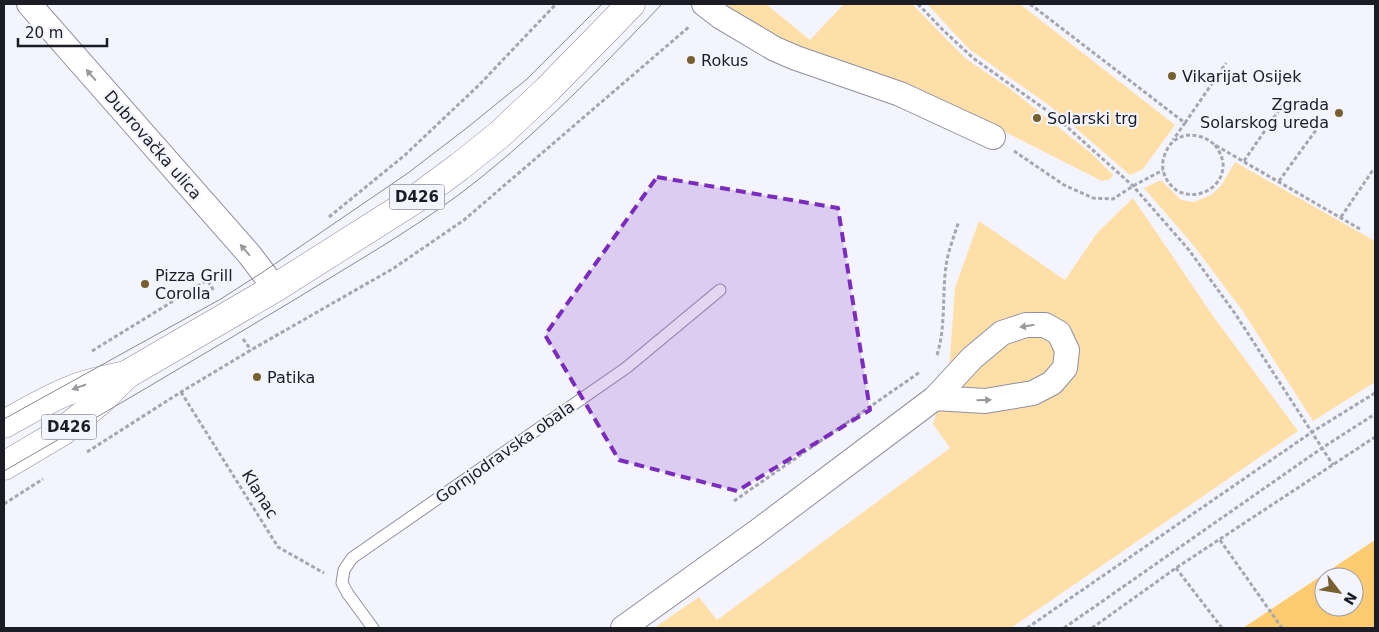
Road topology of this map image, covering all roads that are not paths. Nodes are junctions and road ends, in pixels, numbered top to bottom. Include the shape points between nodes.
1 (28, 4) edge
2 (630, 4) edge
3 (705, 5) edge
4 (994, 137) road end
5 (275, 288) junction
6 (720, 290) dead end
7 (126, 375) junction
8 (935, 398) junction
9 (4, 424) edge
10 (4, 466) edge
11 (373, 628) edge
12 (623, 628) edge

5 -> 1 street, Dubrovačka ulica via 249,254
2 - 5 main road, D426 via 547,90 466,162 417,198
3 - 4 street via 775,49 900,94
5 - 7 main road, D426
6 - 11 lane, Gornjodravska obala via 626,368 352,558 344,570 342,583
7 -> 9 main road, D426 via 74,388
7 - 10 main road, D426 via 63,431
8 -> 8 street via 985,401 1033,393 1052,383 1065,368 1067,350 1059,332 1045,325 1026,325 1002,334 972,358
8 - 12 street

